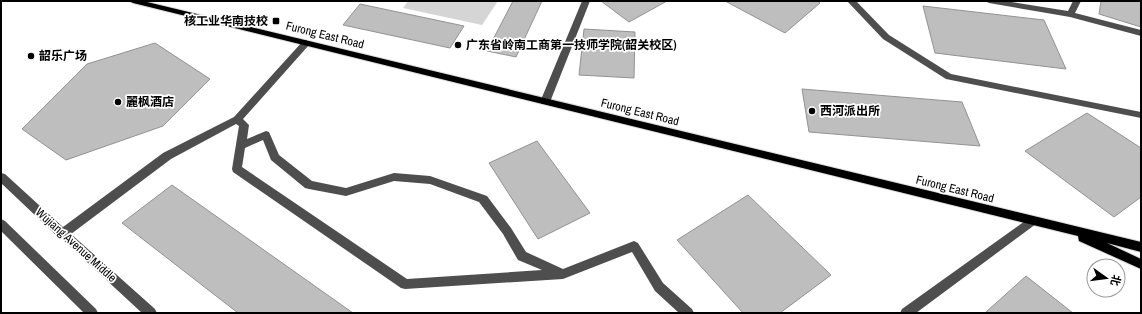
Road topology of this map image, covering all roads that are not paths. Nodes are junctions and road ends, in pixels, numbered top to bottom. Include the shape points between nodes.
1 (133, 1) edge
2 (586, 1) edge
3 (851, 1) edge
4 (988, 1) edge
5 (1077, 1) edge
6 (1070, 14) junction
7 (1141, 33) edge
8 (306, 43) junction
9 (545, 102) junction
10 (1141, 115) edge
11 (237, 119) junction
12 (240, 146) junction
13 (1, 177) edge
14 (1032, 221) junction
15 (1, 224) edge
16 (1061, 228) junction
17 (62, 234) junction
18 (1141, 247) edge
19 (1141, 264) edge
20 (563, 274) junction
21 (92, 313) edge
22 (151, 313) edge
23 (688, 313) edge
24 (906, 313) edge

1 - 8 main road, Furong East Road
2 - 9 street
3 - 10 street via 886,37 949,77
4 - 6 street
5 - 6 street
6 - 7 street
8 - 9 main road, Furong East Road
8 - 11 street
9 - 14 main road, Furong East Road
11 - 12 street via 244,125
11 - 17 street via 167,156
12 - 20 street via 237,169 405,284
12 - 20 street via 266,135 275,157 309,185 346,192 401,177 430,180 483,199 507,230 522,256
13 - 17 street, Wujiang Avenue Middle
14 - 16 main road, Furong East Road
14 - 24 street
15 - 21 street
16 - 18 main road, Furong East Road
16 - 19 main road
17 - 22 street, Wujiang Avenue Middle
20 - 23 street via 634,246 659,287

